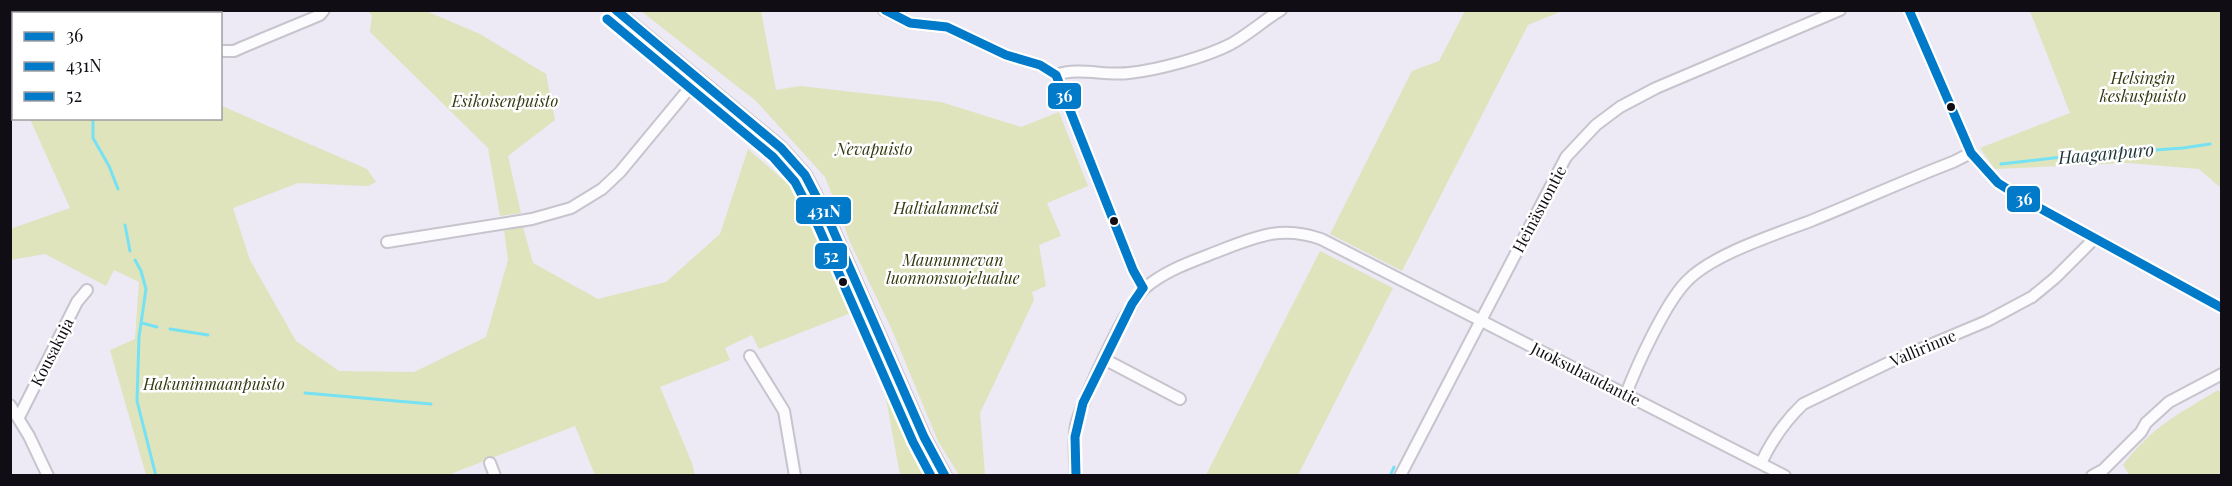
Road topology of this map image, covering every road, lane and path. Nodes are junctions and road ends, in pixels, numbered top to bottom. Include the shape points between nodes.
1 (324, 10) edge
2 (615, 10) edge
3 (884, 10) edge
4 (1281, 10) edge
5 (1840, 10) edge
6 (1909, 10) edge
7 (224, 51) dead end
8 (1056, 75) junction
9 (697, 79) junction
10 (1971, 153) junction
11 (2094, 239) junction
12 (387, 242) dead end
13 (1143, 288) junction
14 (87, 290) dead end
15 (2222, 308) edge
16 (1480, 321) junction
17 (750, 356) dead end
18 (1104, 359) junction
19 (2222, 374) edge
20 (1626, 394) junction
21 (1180, 399) dead end
22 (10, 405) edge
23 (19, 417) junction
24 (490, 463) dead end
25 (1761, 463) junction
26 (48, 476) edge
27 (495, 476) edge
28 (795, 476) edge
29 (945, 476) edge
30 (1076, 476) edge
31 (1400, 476) edge
32 (1785, 476) edge
33 (2092, 476) edge

1 - 7 street via 234,51
2 - 9 street
3 - 8 street via 910,23 947,27
4 - 8 street via 1221,49 1161,67 1129,73
5 - 16 street, Heinäsuontie via 1656,88 1604,119 1566,157
6 - 10 street
8 - 13 street
9 - 12 street via 620,172 602,189 571,208 532,219
9 - 29 street via 781,148 812,185
10 - 11 street via 2006,189
10 - 20 street via 1755,243 1699,271 1677,294
11 - 15 street
11 - 25 street, Vallirinne via 2048,285 2017,305 1803,404 1777,434
13 - 16 street, Juoksuhaudantie via 1164,274 1245,240 1265,233 1291,231 1321,239
13 - 18 street, Juoksuhaudantie
14 - 23 street, Kousakuja via 77,302
16 - 20 street, Juoksuhaudantie
16 - 31 street, Heinäsuontie
17 - 28 street via 784,411
18 - 21 street
18 - 30 street, Juoksuhaudantie via 1077,421
19 - 33 street via 2169,402 2103,470
20 - 25 street, Juoksuhaudantie
22 - 23 street
23 - 26 street
24 - 27 street
25 - 32 street, Juoksuhaudantie

